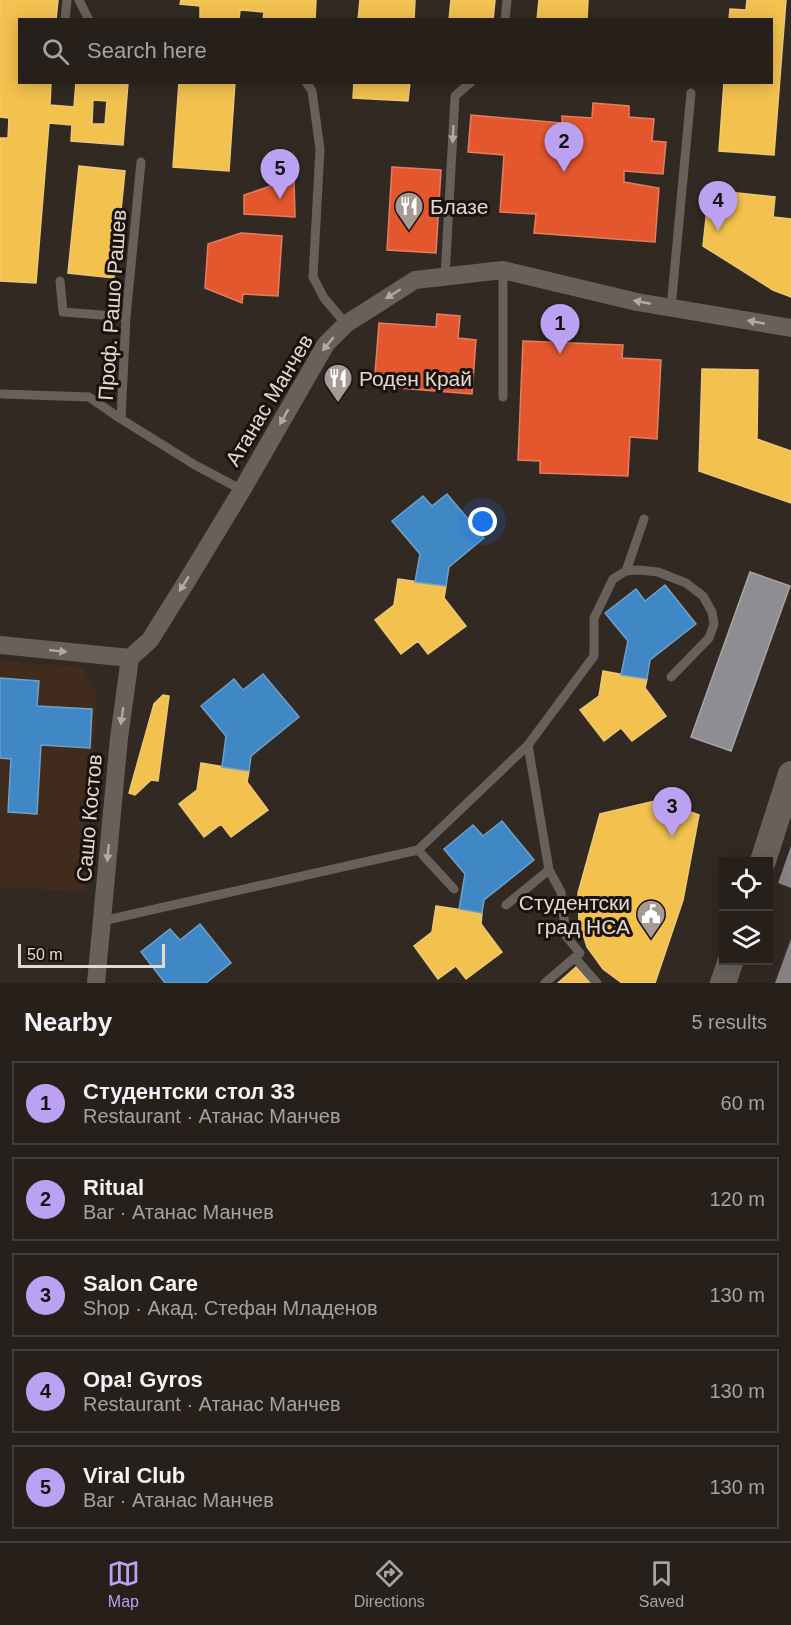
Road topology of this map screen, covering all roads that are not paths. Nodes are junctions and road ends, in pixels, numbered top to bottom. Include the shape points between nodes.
1 (67, 0) edge
2 (79, 0) edge
3 (507, 0) edge
4 (65, 18) edge
5 (88, 18) edge
6 (505, 18) edge
7 (307, 84) edge
8 (469, 84) edge
9 (691, 93) dead end
10 (141, 162) dead end
11 (503, 270) junction
12 (445, 277) junction
13 (60, 281) dead end
14 (671, 308) junction
15 (126, 317) junction
16 (346, 324) junction
17 (791, 328) edge
18 (2, 394) dead end
19 (503, 396) dead end
20 (121, 419) junction
21 (242, 490) junction
22 (644, 519) dead end
23 (626, 571) junction
24 (0, 645) edge
25 (130, 658) junction
26 (671, 677) dead end
27 (528, 744) junction
28 (791, 774) edge
29 (787, 799) edge
30 (418, 850) junction
31 (765, 857) edge
32 (549, 870) junction
33 (454, 889) dead end
34 (506, 905) dead end
35 (102, 921) junction
36 (575, 958) junction
37 (729, 965) edge
38 (96, 983) edge
39 (545, 983) edge
40 (597, 983) edge
41 (723, 983) edge

1 - 4 lane
2 - 5 lane
3 - 6 lane
7 - 16 lane via 312,91 320,149 313,277 324,298
8 -> 12 lane via 455,96
9 - 14 lane
10 - 15 lane, Проф. Рашо Рашев
11 - 12 street, Атанас Манчев
14 -> 11 street, Атанас Манчев
11 - 19 lane
12 -> 16 street, Атанас Манчев via 415,280
13 - 15 lane via 63,312
17 -> 14 street, Атанас Манчев
15 - 20 lane, Проф. Рашо Рашев
16 -> 21 street, Атанас Манчев via 326,344
18 - 20 lane via 89,397
20 - 21 lane, Проф. Рашо Рашев
21 -> 25 street, Атанас Манчев via 150,640
22 - 23 lane
23 - 26 lane via 658,572 686,583 703,596 712,612 710,638
23 - 27 lane via 613,579 594,618 594,656
24 -> 25 street
25 -> 35 street, Сашо Костов
27 - 30 lane
27 - 32 lane
28 - 29 street
29 - 31 street
30 - 33 lane
30 - 35 lane
32 - 34 lane
32 - 36 lane via 561,892 566,936 580,953
35 - 38 street, Сашо Костов
36 - 39 lane
36 - 40 lane
37 - 41 street

